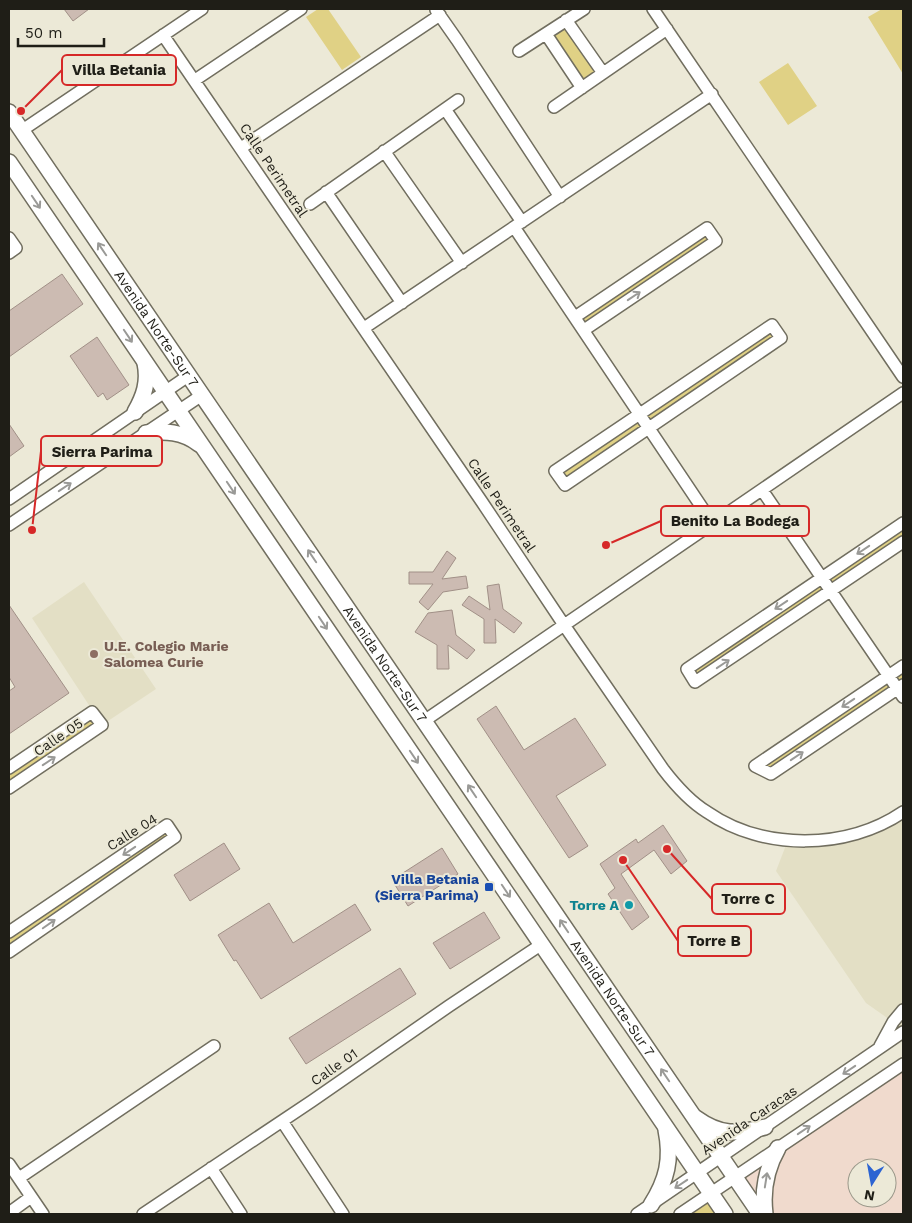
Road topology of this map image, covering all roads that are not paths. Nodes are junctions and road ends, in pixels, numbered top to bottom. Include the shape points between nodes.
1 (202, 9) edge
2 (301, 9) edge
3 (584, 9) edge
4 (653, 9) edge
5 (438, 12) edge
6 (566, 20) junction
7 (667, 29) junction
8 (546, 34) junction
9 (163, 35) junction
10 (519, 51) dead end
11 (603, 73) junction
12 (195, 80) junction
13 (582, 88) junction
14 (712, 94) junction
15 (458, 100) dead end
16 (554, 107) dead end
17 (445, 109) junction
18 (9, 112) edge
19 (21, 130) junction
20 (241, 148) junction
21 (384, 152) junction
22 (9, 162) edge
23 (326, 192) junction
24 (560, 196) junction
25 (310, 204) dead end
26 (518, 224) junction
27 (9, 238) edge
28 (9, 253) edge
29 (462, 263) junction
30 (402, 303) junction
31 (575, 317) junction
32 (364, 328) junction
33 (584, 330) junction
34 (145, 361) junction
35 (188, 376) junction
36 (903, 377) edge
37 (165, 392) junction
38 (903, 393) edge
39 (202, 395) junction
40 (179, 411) junction
41 (135, 412) junction
42 (640, 414) junction
43 (649, 428) junction
44 (146, 433) junction
45 (204, 448) junction
46 (762, 490) junction
47 (9, 498) edge
48 (903, 522) edge
49 (713, 524) junction
50 (9, 525) edge
51 (903, 542) edge
52 (822, 578) junction
53 (830, 591) junction
54 (564, 625) junction
55 (903, 666) edge
56 (888, 676) junction
57 (901, 690) edge
58 (424, 721) junction
59 (9, 768) edge
60 (9, 788) edge
61 (903, 812) edge
62 (9, 932) edge
63 (542, 944) junction
64 (9, 952) edge
65 (903, 1010) edge
66 (903, 1032) edge
67 (214, 1046) dead end
68 (878, 1050) junction
69 (903, 1064) edge
70 (692, 1115) junction
71 (282, 1121) junction
72 (666, 1126) junction
73 (765, 1127) junction
74 (778, 1148) junction
75 (721, 1157) junction
76 (9, 1164) edge
77 (211, 1168) junction
78 (697, 1173) junction
79 (735, 1177) junction
80 (18, 1178) junction
81 (711, 1193) junction
82 (31, 1197) junction
83 (651, 1205) junction
84 (9, 1213) edge
85 (39, 1213) edge
86 (143, 1214) edge
87 (241, 1214) edge
88 (343, 1214) edge
89 (637, 1214) edge
90 (680, 1214) edge
91 (725, 1214) edge
92 (760, 1214) edge
93 (765, 1214) edge

1 - 9 street
2 - 12 street
3 - 6 street
4 - 7 street
5 - 20 street
5 - 24 street
6 - 8 street
6 - 11 street
7 - 11 street
7 - 14 street
8 - 10 street
8 - 13 street
9 - 12 street, Calle Perimetral
9 - 19 street
11 - 13 street
12 - 20 street, Calle Perimetral
13 - 16 street
14 - 24 street
14 - 36 street
15 - 17 street
17 - 21 street
17 - 26 street
18 - 19 main road, Avenida Norte-Sur 7
35 -> 19 main road, Avenida Norte-Sur 7
20 - 32 street, Calle Perimetral
21 - 23 street
21 - 29 street
22 -> 34 main road, Avenida Norte-Sur 7
23 - 25 street
23 - 30 street
24 - 26 street
26 - 29 street
26 - 31 street
27 - 28 street via 16,248
29 - 30 street
30 - 32 street
31 - 33 street
33 -> 31 street via 716,240 707,228
32 - 54 street, Calle Perimetral
33 - 42 street
34 - 37 main road, Avenida Norte-Sur 7
34 - 41 main road via 146,385
35 - 37 street
35 - 39 main road, Avenida Norte-Sur 7
37 - 40 main road, Avenida Norte-Sur 7
37 - 41 street
38 - 46 street
39 - 40 street
58 -> 39 main road, Avenida Norte-Sur 7
40 - 44 street
40 - 45 main road, Avenida Norte-Sur 7
41 - 47 street
42 - 43 street
42 - 43 street via 555,471 565,485
42 - 43 street via 772,325 781,338
43 - 49 street
44 - 45 main road via 178,433
50 -> 44 street
45 -> 63 main road, Avenida Norte-Sur 7
46 - 49 street
46 - 52 street
48 -> 52 street
49 - 54 street
51 - 53 street
52 - 53 street
52 -> 53 street via 687,669 696,682
53 - 56 street
54 - 58 street
54 - 61 street, Calle Perimetral via 677,787 720,821 755,834 816,841 858,834 893,820
55 - 56 street
56 - 57 street
56 -> 57 street via 754,766 771,774
70 -> 58 main road, Avenida Norte-Sur 7
60 -> 59 street, Calle 05 via 102,725 92,712
64 -> 62 street, Calle 04 via 176,837 167,825
63 - 71 street, Calle 01
63 - 72 main road, Avenida Norte-Sur 7
65 - 68 street, Avenida Caracas
66 - 68 street, Avenida Caracas
67 - 80 street
68 -> 73 street, Avenida Caracas
74 -> 69 street
70 - 73 main road via 718,1130 745,1132
70 - 75 main road, Avenida Norte-Sur 7
71 - 77 street, Calle 01
71 - 88 street
72 - 78 main road, Avenida Norte-Sur 7
72 - 83 main road via 667,1168 659,1193
73 - 75 street, Avenida Caracas
74 - 79 street
93 -> 74 main road via 767,1174
75 - 78 street, Avenida Caracas
75 - 79 main road, Avenida Norte-Sur 7
76 - 80 street
77 - 86 street, Calle 01
77 - 87 street
78 - 81 main road, Avenida Norte-Sur 7
78 -> 83 street, Avenida Caracas
79 - 81 street
79 - 92 main road, Avenida Norte-Sur 7
80 - 82 street
81 - 90 street
81 - 91 main road, Avenida Norte-Sur 7
82 - 84 street
82 - 85 street
83 - 89 street, Avenida Caracas

